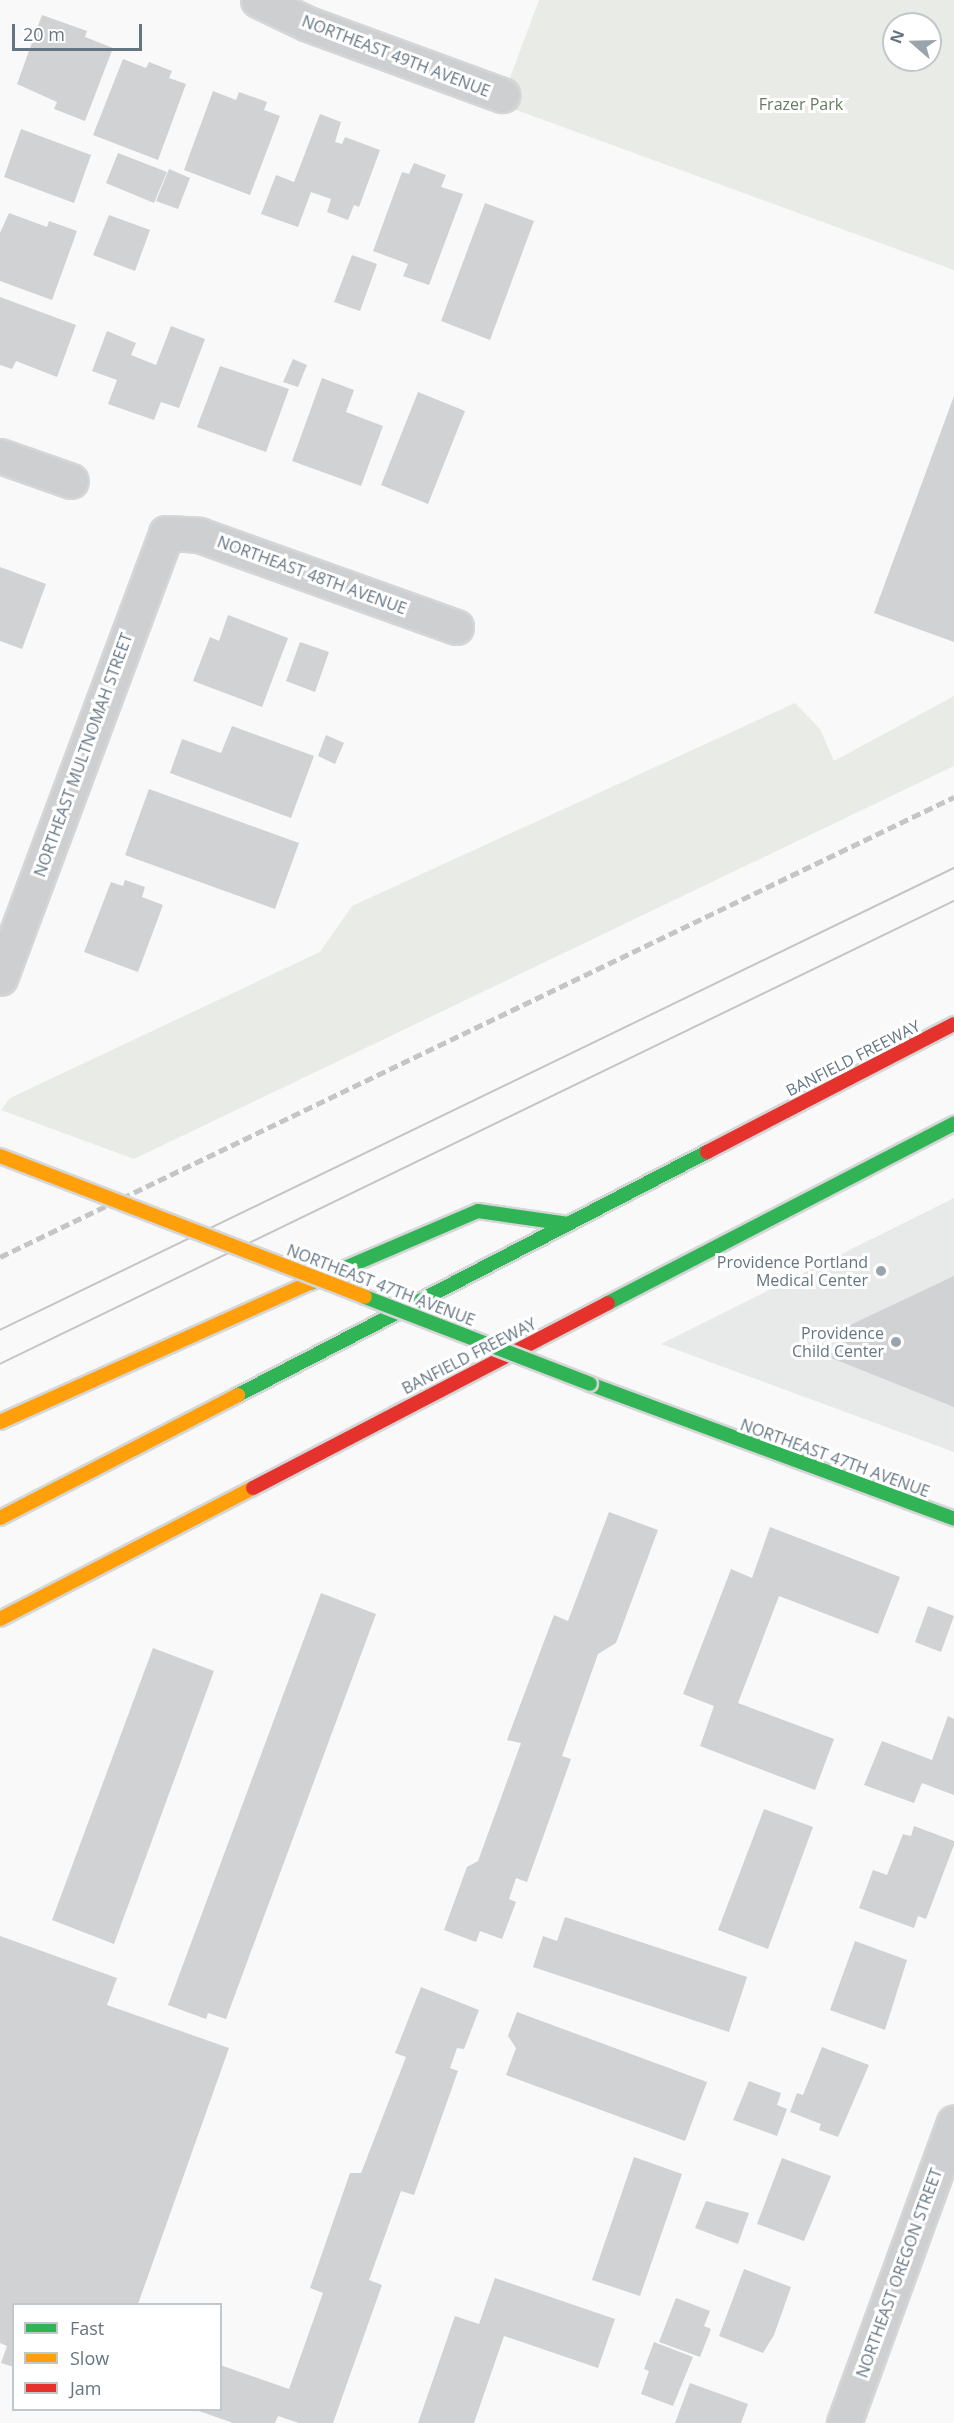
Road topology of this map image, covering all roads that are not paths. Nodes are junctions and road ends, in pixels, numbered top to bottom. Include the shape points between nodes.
1 (258, 0) edge
2 (502, 95) dead end
3 (0, 456) edge
4 (71, 481) dead end
5 (166, 533) joint
6 (456, 627) dead end
7 (0, 978) edge
8 (954, 1024) edge
9 (954, 1124) edge
10 (0, 1156) edge
11 (568, 1224) junction
12 (0, 1422) edge
13 (0, 1518) edge
14 (954, 1519) edge
15 (0, 1620) edge
16 (954, 2123) edge
17 (844, 2423) edge

1 - 2 street, NORTHEAST 49TH AVENUE via 308,24
3 - 4 street
5 - 6 street, NORTHEAST 48TH AVENUE via 199,535
5 - 7 street, NORTHEAST MULTNOMAH STREET
8 - 11 main road, BANFIELD FREEWAY
9 - 15 main road, BANFIELD FREEWAY
10 - 14 main road, NORTHEAST 47TH AVENUE, bridge via 590,1384
11 - 12 main road via 478,1211 105,1372
11 - 13 main road, BANFIELD FREEWAY
16 - 17 street, NORTHEAST OREGON STREET

